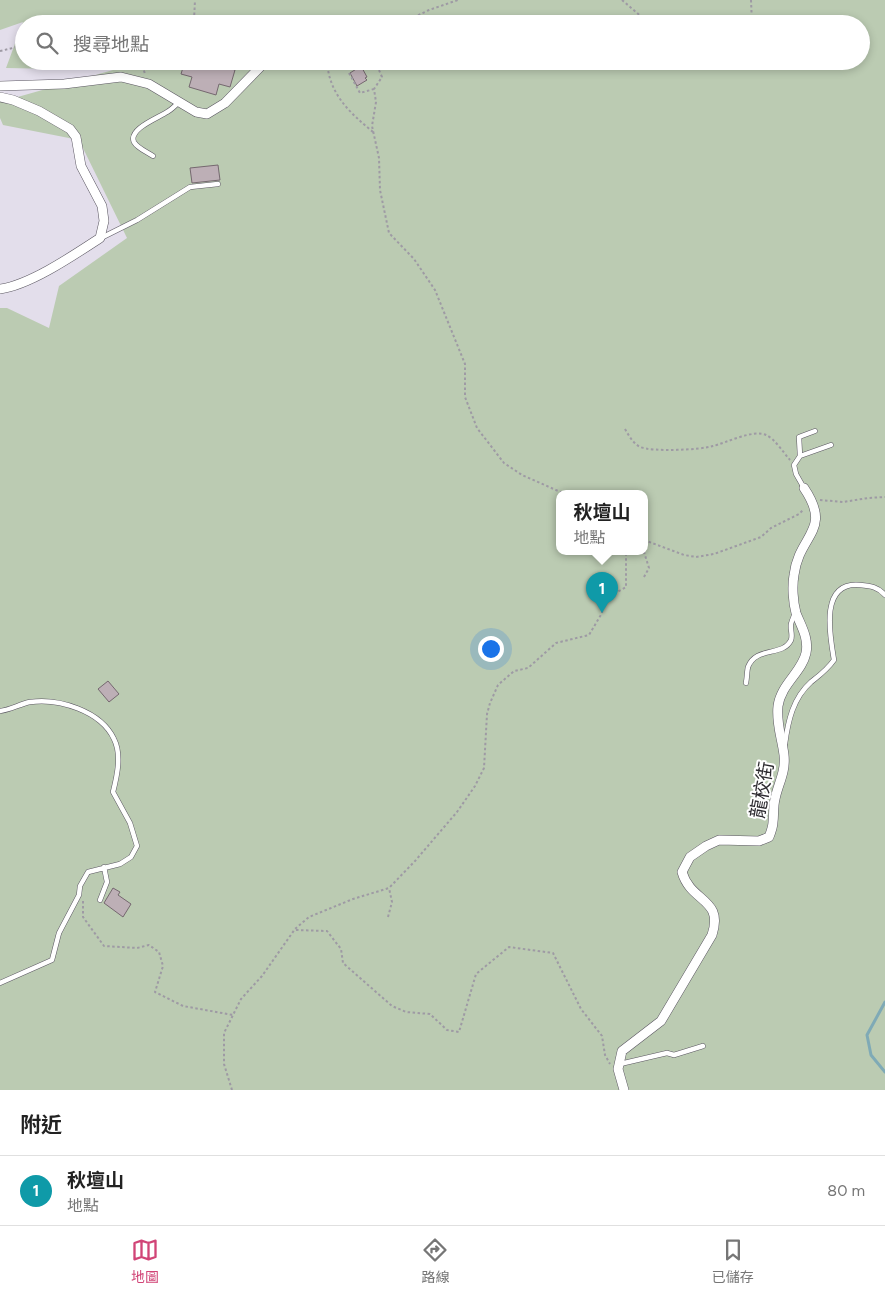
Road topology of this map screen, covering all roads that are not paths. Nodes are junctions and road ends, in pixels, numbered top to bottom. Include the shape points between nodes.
1 (257, 70) edge
2 (0, 86) edge
3 (0, 97) edge
4 (179, 102) junction
5 (153, 156) dead end
6 (218, 184) dead end
7 (100, 238) junction
8 (0, 289) edge
9 (815, 431) dead end
10 (830, 445) dead end
11 (800, 456) junction
12 (804, 488) joint
13 (885, 595) edge
14 (796, 611) junction
15 (746, 683) dead end
16 (0, 711) edge
17 (784, 755) junction
18 (104, 867) junction
19 (100, 900) dead end
20 (0, 983) edge
21 (703, 1046) dead end
22 (618, 1067) junction
23 (624, 1090) edge

1 - 4 street via 225,103 207,114
2 - 4 street via 64,84 121,76 149,84
3 - 7 street via 39,111 70,129 76,137 81,166 102,206 104,221
4 - 5 lane via 134,133 135,144
6 - 7 lane via 190,187 137,220
7 - 8 street via 50,268 12,287
9 - 11 lane via 799,437
10 - 11 lane
11 - 12 lane via 794,466
12 - 14 street, 龍校街 via 816,509 816,519 794,575
13 - 17 lane via 879,588 856,584 844,586 837,594 830,606 829,621 834,660 793,706
14 - 15 lane via 791,623 791,639 785,647 755,658 748,666
14 - 17 street, 龍校街 via 804,632 806,654 778,705 778,731
16 - 18 lane via 30,702 83,708 104,724 115,740 119,766 114,792 130,823 136,846 131,857 120,864
17 - 22 street, 龍校街 via 784,773 774,800 769,837 759,841 719,840 690,857 682,872 691,889 713,910 716,922 712,935 661,1022 622,1051
18 - 19 lane via 107,882
18 - 20 lane via 88,872 80,886 79,895 59,934 52,960
21 - 22 lane
22 - 23 street

